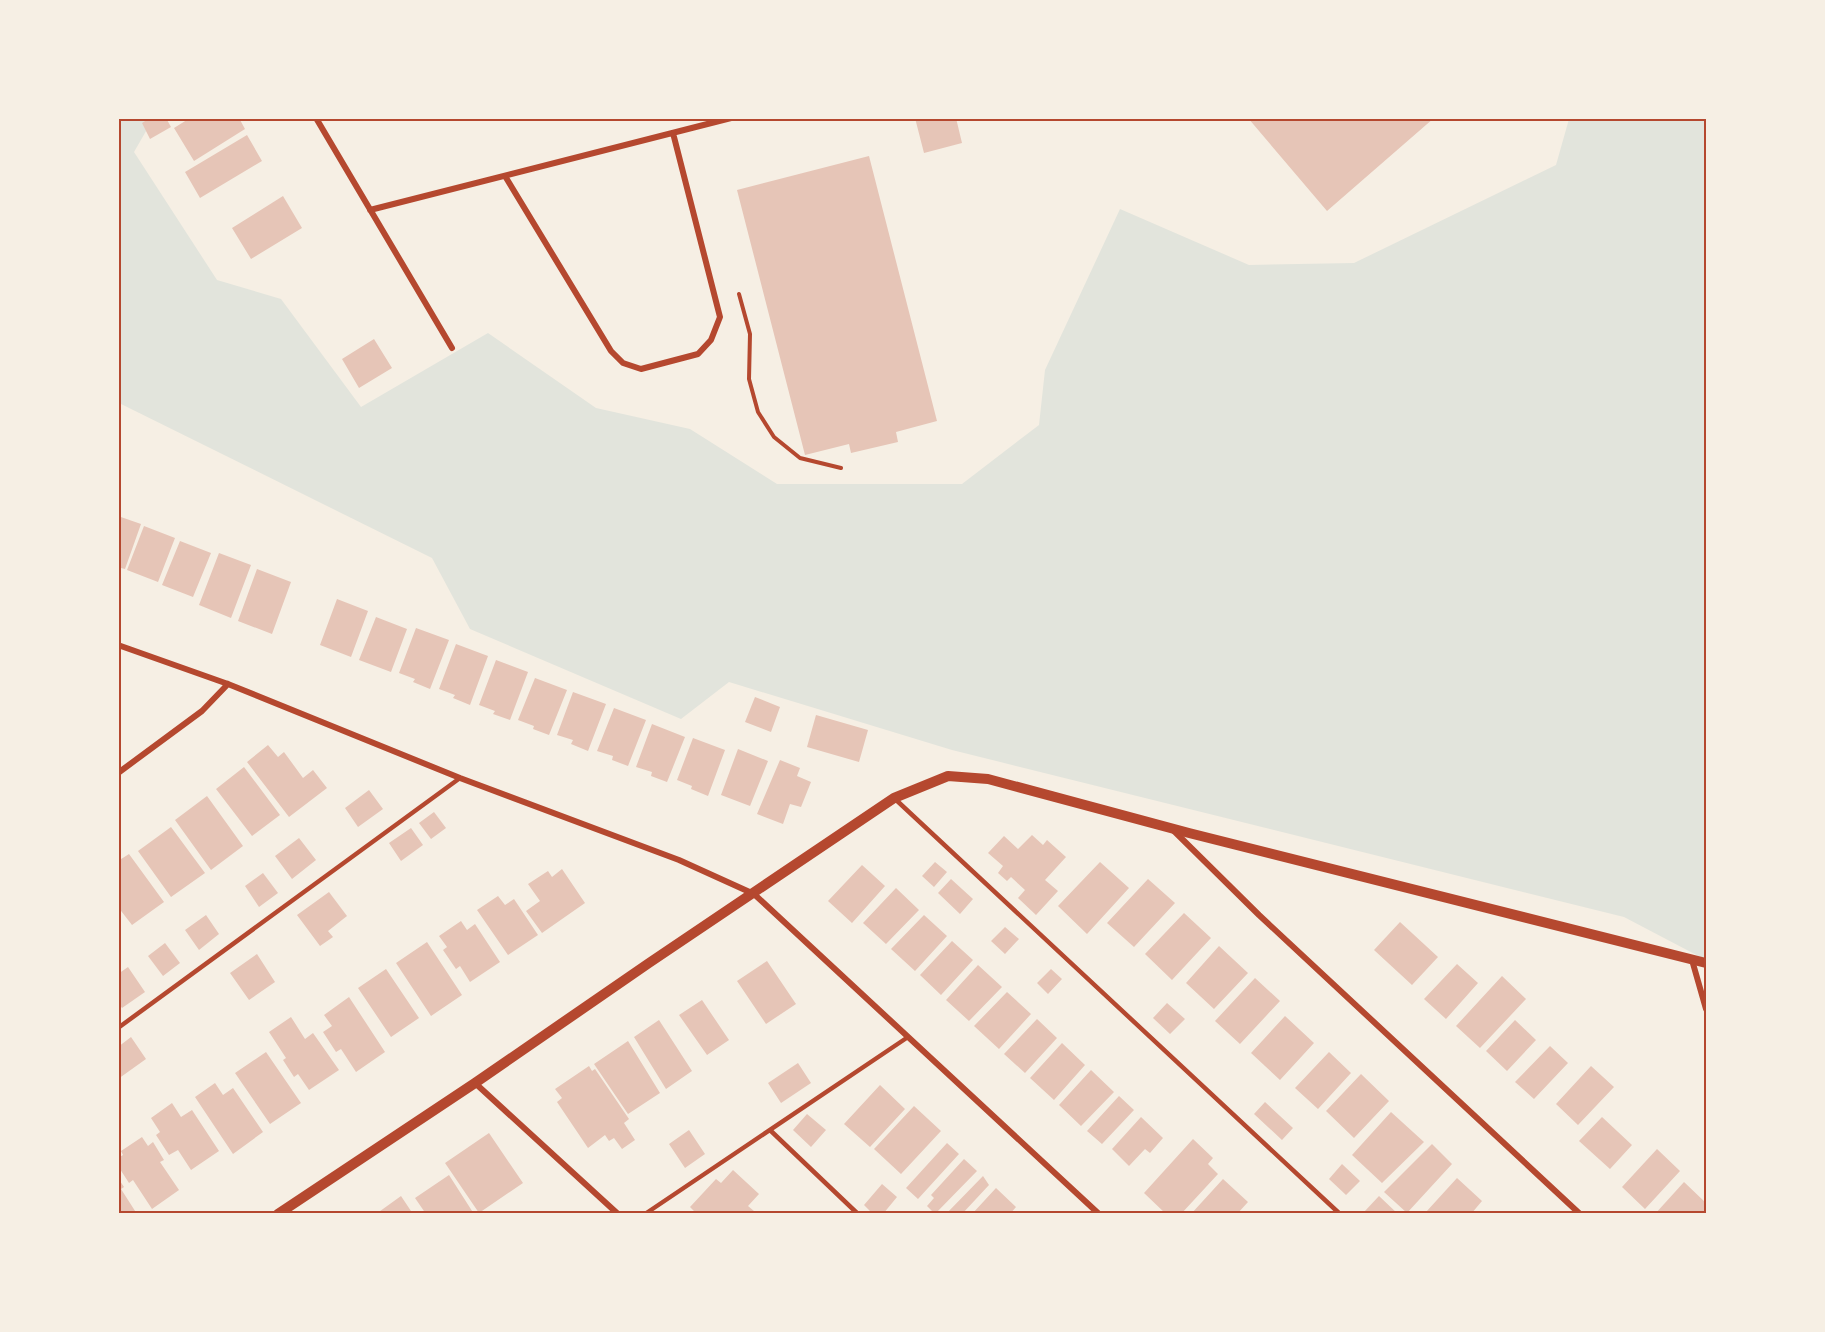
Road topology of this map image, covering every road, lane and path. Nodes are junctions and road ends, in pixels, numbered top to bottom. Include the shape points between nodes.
1 (316, 118) edge
2 (730, 118) edge
3 (673, 133) junction
4 (505, 176) junction
5 (370, 210) junction
6 (739, 294) dead end
7 (452, 348) dead end
8 (841, 468) dead end
9 (118, 645) edge
10 (228, 684) junction
11 (118, 774) edge
12 (460, 778) junction
13 (894, 798) junction
14 (1171, 828) junction
15 (754, 894) junction
16 (1692, 960) junction
17 (1707, 963) edge
18 (1707, 1009) edge
19 (118, 1028) edge
20 (908, 1037) junction
21 (475, 1083) junction
22 (771, 1131) junction
23 (278, 1214) edge
24 (618, 1214) edge
25 (645, 1214) edge
26 (858, 1214) edge
27 (1099, 1214) edge
28 (1340, 1214) edge
29 (1580, 1214) edge

1 - 5 street
2 - 3 street
3 - 4 street
3 - 4 street via 720,317 711,340 698,354 641,369 623,363 611,351
4 - 5 street
5 - 7 street
6 - 8 path via 750,334 749,379 758,412 774,437 800,458
9 - 10 street
10 - 11 street via 202,711
10 - 12 street
12 - 15 street via 679,860
12 - 19 lane
13 - 14 street via 948,776 988,779
13 - 15 street
13 - 28 lane
14 - 16 street
14 - 29 street
15 - 20 street
15 - 21 street
16 - 17 street
16 - 18 street
20 - 22 lane
20 - 27 street
21 - 23 street
21 - 24 street
22 - 25 lane
22 - 26 lane

